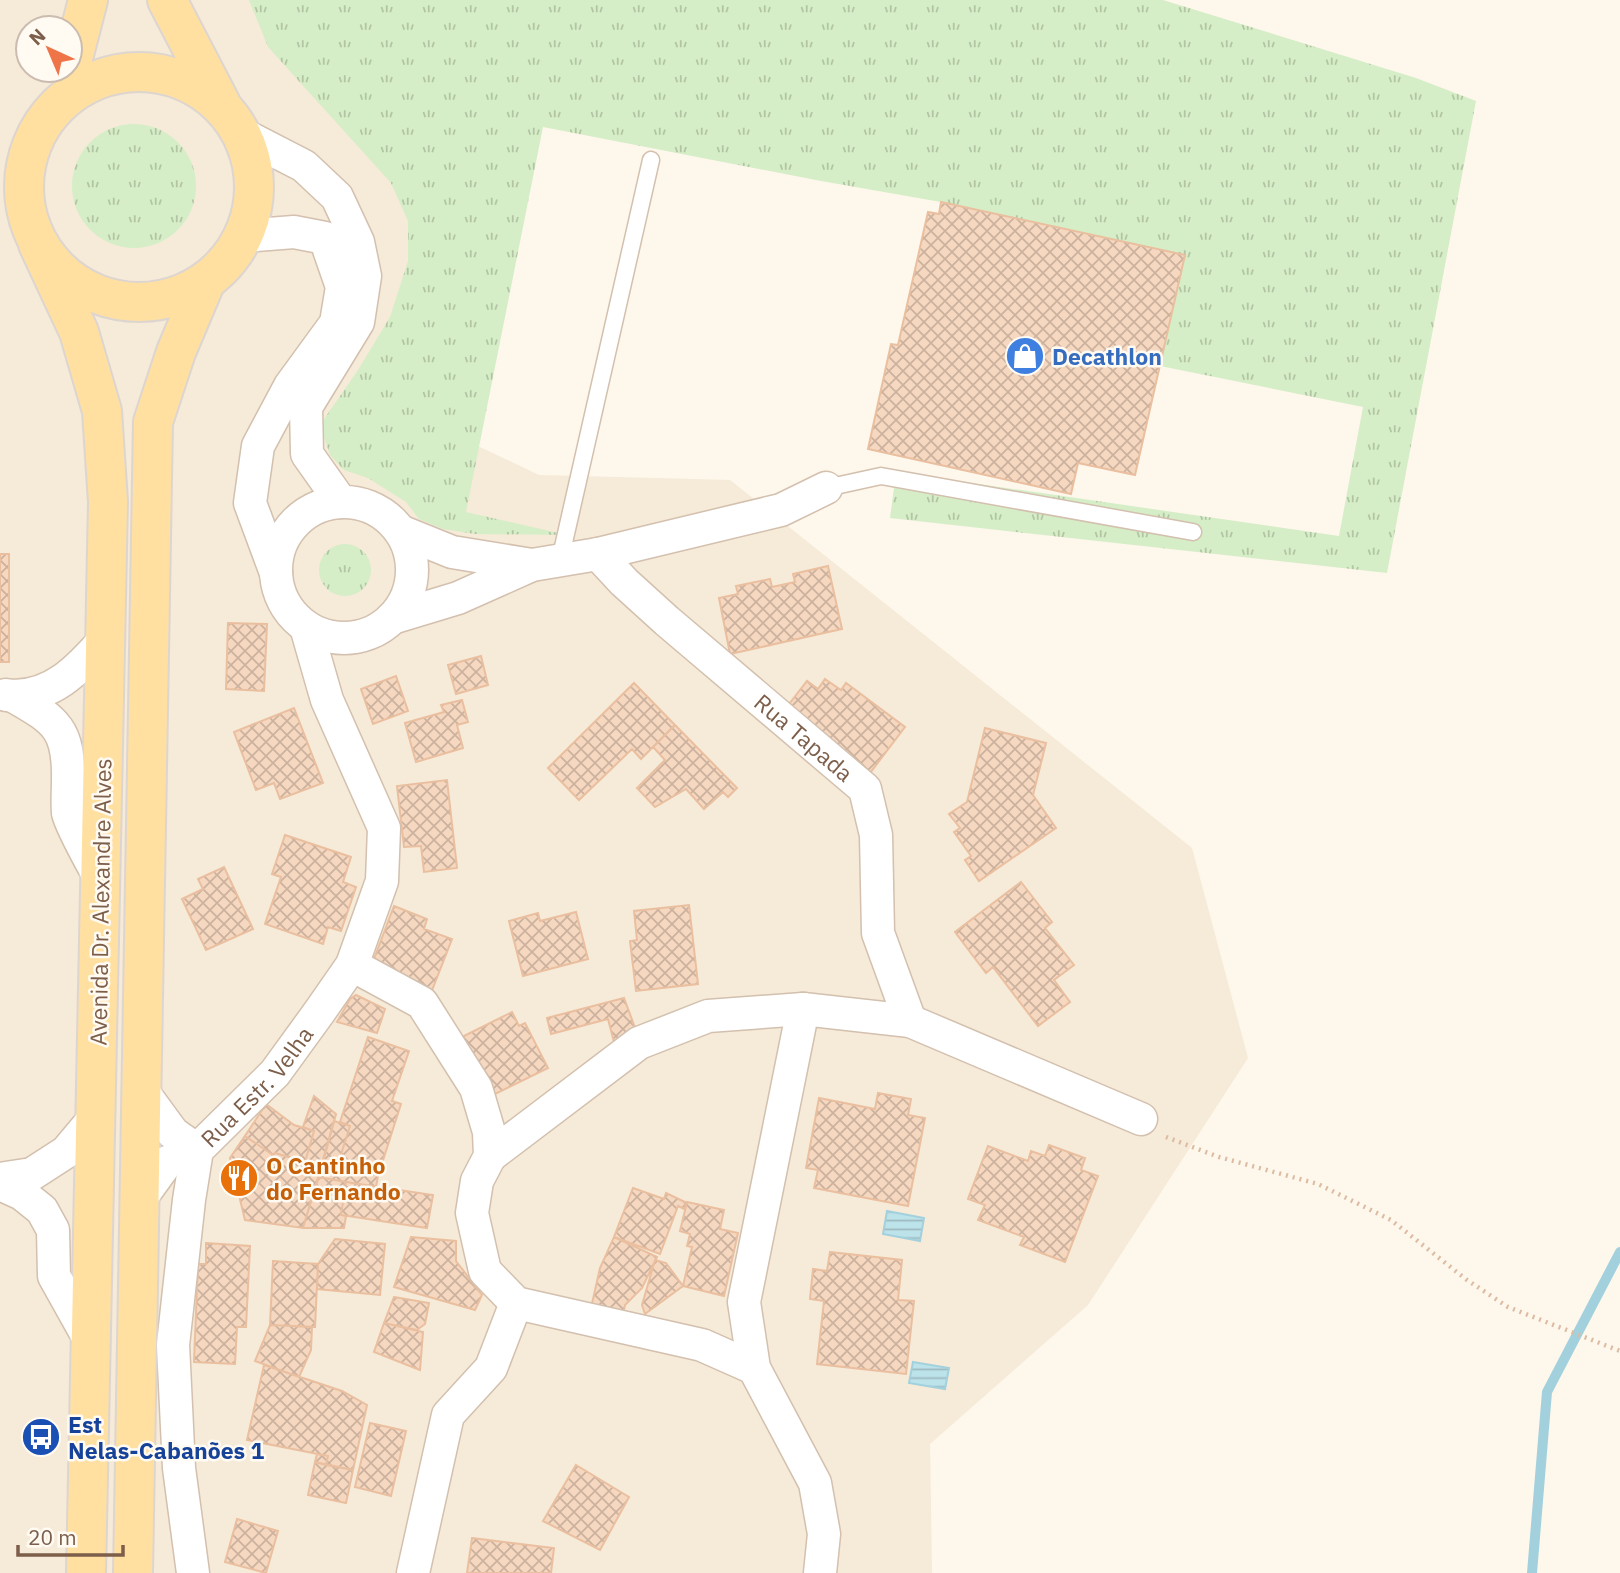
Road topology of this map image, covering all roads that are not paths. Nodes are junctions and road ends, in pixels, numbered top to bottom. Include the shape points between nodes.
1 (167, 0) edge
2 (84, 81) edge
3 (65, 84) edge
4 (232, 120) junction
5 (651, 160) dead end
6 (243, 236) junction
7 (38, 244) junction
8 (205, 283) junction
9 (826, 488) joint
10 (341, 502) junction
11 (400, 531) junction
12 (1194, 532) dead end
13 (598, 554) junction
14 (546, 562) junction
15 (276, 573) junction
16 (392, 618) junction
17 (306, 628) junction
18 (106, 638) junction
19 (8, 696) edge
20 (101, 880) junction
21 (352, 965) junction
22 (803, 1009) junction
23 (909, 1021) junction
24 (143, 1092) junction
25 (97, 1115) junction
26 (1141, 1119) road end
27 (197, 1150) junction
28 (490, 1156) junction
29 (0, 1182) edge
30 (141, 1198) junction
31 (516, 1303) junction
32 (92, 1345) junction
33 (754, 1368) junction
34 (86, 1573) edge
35 (133, 1573) edge
36 (193, 1573) edge
37 (413, 1573) edge
38 (820, 1573) edge

1 - 4 main road
2 - 4 main road via 125,73 160,74 194,85
3 - 7 main road via 38,132 25,169 25,208
4 - 6 main road via 253,168 253,203
4 - 10 street via 304,166 337,197 358,242 365,276 358,322 306,407 307,454
5 - 14 lane
6 - 8 main road via 227,262
6 - 15 street via 294,232 325,238 342,287 336,323 290,386 258,446 250,503
7 - 8 main road via 62,274 95,295 132,303 170,299
7 - 18 main road, Avenida Dr. Alexandre Alves via 79,332 102,411 108,502
8 - 24 main road, Avenida Dr. Alexandre Alves via 153,422
9 - 12 lane via 881,476
9 - 13 street via 781,510
10 - 11 street via 362,504 383,514
10 - 15 street via 320,506 301,517 278,552
11 - 14 street via 452,552
11 - 16 street via 410,553 412,576 406,599
13 - 14 street
13 - 23 street, Rua Tapada via 658,613 865,789 876,835 878,933
14 - 16 street via 458,598
15 - 17 street via 285,604
16 - 17 street via 373,632 349,638
17 - 21 street, Rua Estr. Velha via 327,701 384,828 382,881
18 - 19 street via 62,682
18 - 20 main road, Avenida Dr. Alexandre Alves
19 - 20 street via 40,711 66,742 68,814
20 - 25 main road, Avenida Dr. Alexandre Alves
21 - 27 street, Rua Estr. Velha via 275,1073
21 - 28 street via 422,1003 476,1087 489,1132
22 - 23 street
22 - 28 street via 708,1016 639,1043
22 - 33 street via 744,1301
23 - 26 street
24 - 27 street via 173,1133
24 - 30 main road, Avenida Dr. Alexandre Alves
25 - 29 street via 66,1152 32,1174
25 - 32 main road, Avenida Dr. Alexandre Alves
27 - 30 street via 167,1163
27 - 36 street, Rua Estr. Velha via 173,1345 179,1468
28 - 31 street via 477,1181 472,1213 485,1271
29 - 32 street via 42,1210 53,1230 54,1276
30 - 35 main road, Avenida Dr. Alexandre Alves
31 - 33 street via 702,1345
31 - 37 street via 491,1368 448,1415
32 - 34 main road, Avenida Dr. Alexandre Alves
33 - 38 street via 815,1483 824,1534

